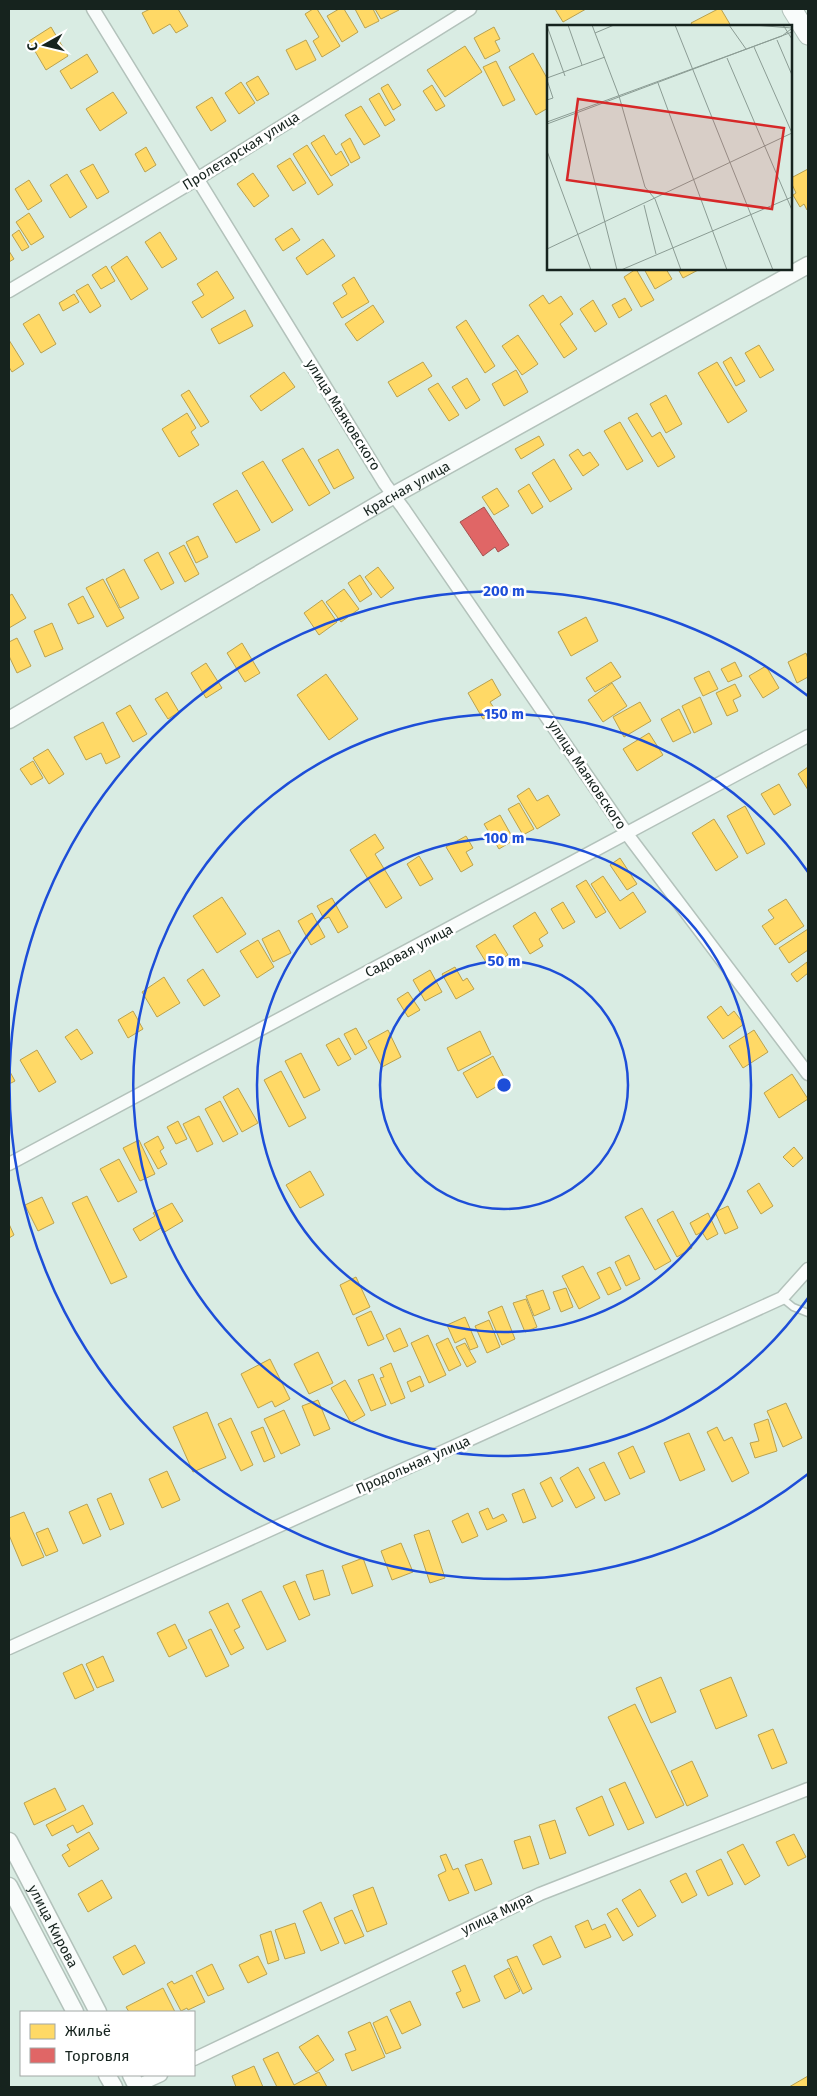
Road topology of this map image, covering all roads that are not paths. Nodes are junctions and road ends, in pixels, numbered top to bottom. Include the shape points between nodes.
1 (93, 9) edge
2 (470, 9) edge
3 (792, 9) edge
4 (808, 35) edge
5 (197, 179) junction
6 (808, 265) edge
7 (9, 290) edge
8 (394, 495) junction
9 (9, 720) edge
10 (808, 736) edge
11 (627, 834) junction
12 (808, 1074) edge
13 (9, 1164) edge
14 (808, 1269) edge
15 (782, 1298) junction
16 (808, 1313) edge
17 (9, 1648) edge
18 (808, 1789) edge
19 (9, 1841) edge
20 (9, 1886) edge
21 (74, 2011) edge
22 (97, 2011) edge
23 (195, 2059) edge
24 (108, 2076) edge
25 (158, 2076) edge
26 (135, 2084) edge
27 (114, 2087) edge

1 - 5 street, улица Маяковского
2 - 5 street, Пролетарская улица
3 - 4 main road
5 - 7 street, Пролетарская улица
5 - 8 street, улица Маяковского
6 - 8 street, Красная улица
8 - 9 street, Красная улица
8 - 11 street, улица Маяковского
10 - 11 street, Садовая улица
11 - 12 street, улица Маяковского
11 - 13 street, Садовая улица
14 - 15 street, Продольная улица
15 - 16 lane
15 - 17 street, Продольная улица
18 - 23 street, улица Мира via 540,1894
19 - 22 street, улица Кирова
20 - 21 street, улица Кирова
24 - 27 street
25 - 26 street

